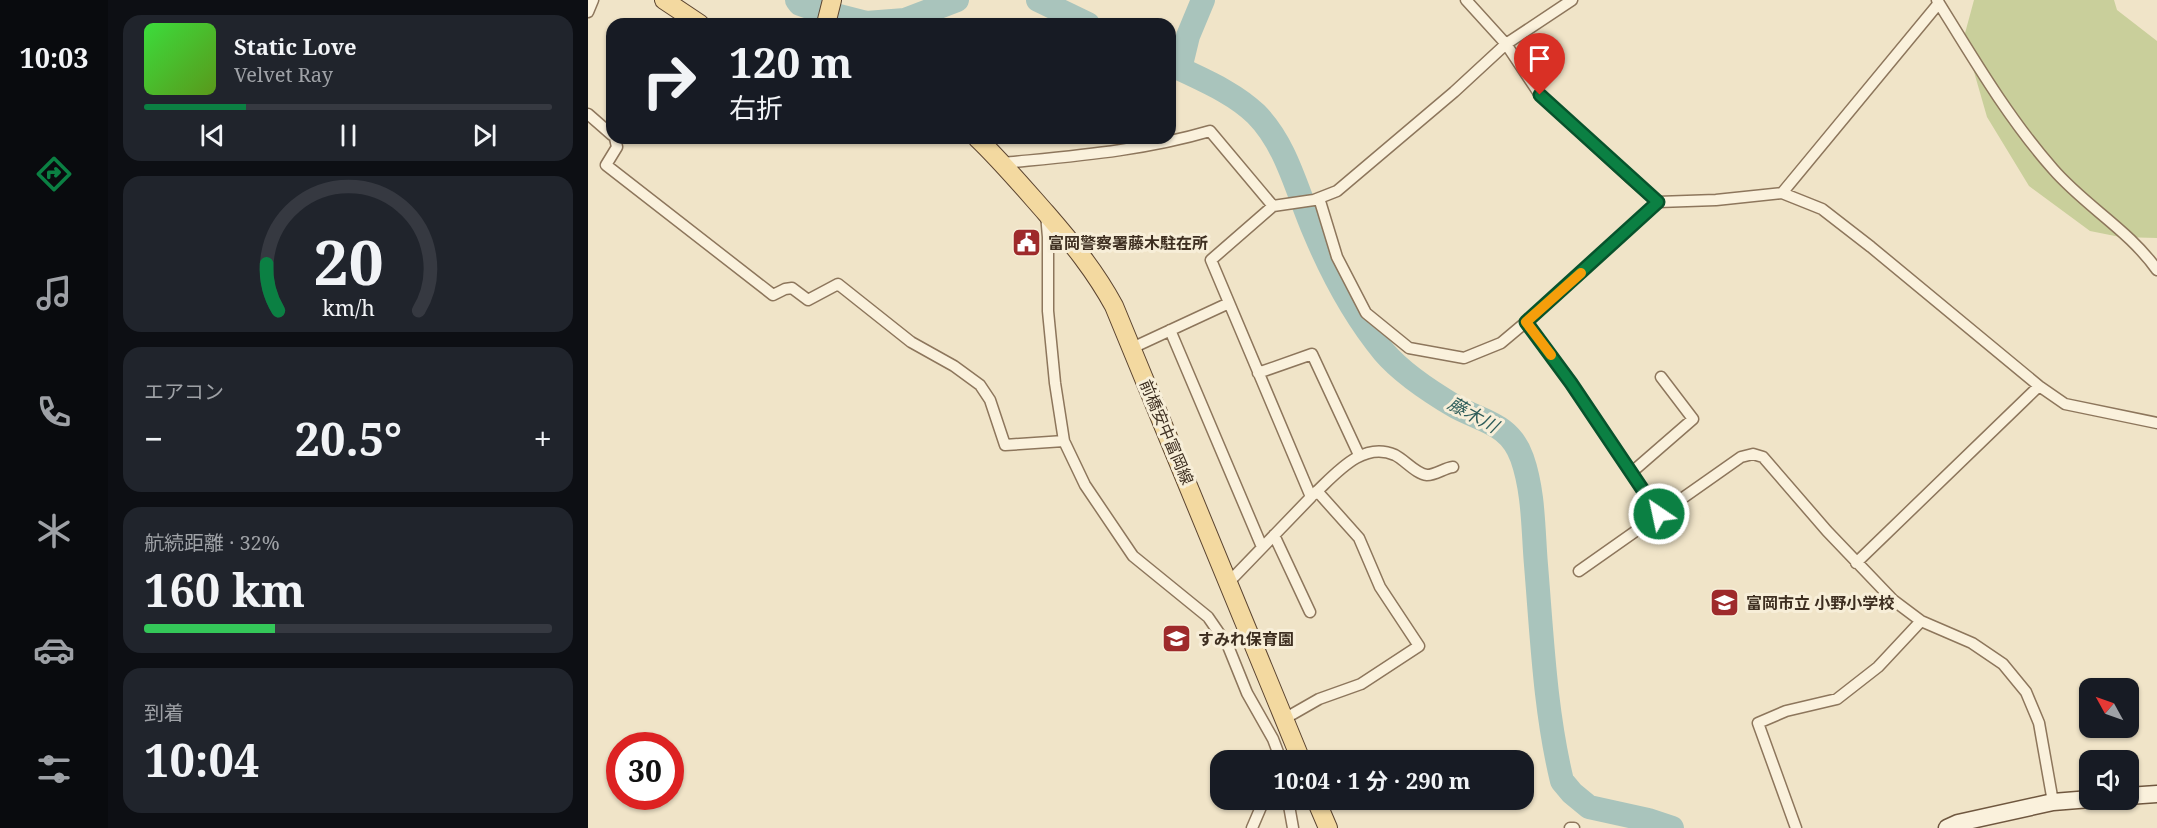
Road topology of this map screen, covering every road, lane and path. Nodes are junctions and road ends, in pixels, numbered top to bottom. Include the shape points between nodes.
1 (593, 0) edge
2 (664, 0) edge
3 (832, 0) edge
4 (1466, 0) edge
5 (1572, 0) edge
6 (1938, 2) edge
7 (588, 12) edge
8 (691, 18) edge
9 (828, 18) edge
10 (1506, 44) junction
11 (588, 114) edge
12 (606, 130) edge
13 (1176, 141) edge
14 (616, 144) edge
15 (983, 144) edge
16 (1163, 144) edge
17 (1004, 163) junction
18 (1782, 193) junction
19 (1316, 199) junction
20 (1658, 202) junction
21 (1273, 206) junction
22 (1046, 213) junction
23 (2157, 270) edge
24 (1229, 303) junction
25 (1526, 322) junction
26 (1170, 330) junction
27 (1132, 348) junction
28 (1258, 373) junction
29 (1661, 376) dead end
30 (2039, 386) junction
31 (2157, 423) edge
32 (1064, 441) junction
33 (1359, 455) junction
34 (1453, 467) dead end
35 (1632, 472) junction
36 (1314, 494) junction
37 (1659, 514) junction
38 (1274, 535) junction
39 (1262, 547) junction
40 (1856, 563) junction
41 (1579, 571) dead end
42 (1229, 582) junction
43 (1310, 612) dead end
44 (1921, 621) junction
45 (1284, 719) junction
46 (1282, 750) edge
47 (1286, 750) edge
48 (2157, 794) edge
49 (2139, 795) edge
50 (2079, 800) edge
51 (2053, 802) junction
52 (1260, 810) edge
53 (1290, 810) edge
54 (1321, 810) edge
55 (1252, 828) edge
56 (1293, 828) edge
57 (1328, 828) edge
58 (1796, 828) edge
59 (1947, 828) edge

1 - 7 street
2 - 8 main road
3 - 9 main road
4 - 10 street
5 - 10 street
6 - 18 street
6 - 23 street via 2027,137 2072,189 2143,250
10 - 19 street via 1337,191
10 - 20 street via 1540,95
11 - 12 street
13 - 21 street via 1210,132
14 - 32 street via 606,165 773,295 792,288 808,300 838,284 911,342 980,385 990,400 1005,445
15 - 17 main road, 前橋安中富岡線
16 - 17 street
17 - 22 main road, 前橋安中富岡線
18 - 20 street
18 - 30 street via 1822,209
19 - 21 street
19 - 25 street via 1337,257 1366,313 1409,348 1464,358 1501,343
20 - 25 street
21 - 24 street via 1211,260
22 - 27 main road, 前橋安中富岡線 via 1097,276
22 - 32 street via 1048,311
24 - 26 street
24 - 28 street
25 - 35 street
26 - 27 street
26 - 39 street
27 - 42 main road, 前橋安中富岡線
28 - 33 street via 1312,354
28 - 36 street
29 - 35 street via 1693,419
30 - 31 street via 2065,404
30 - 40 street
32 - 46 street via 1085,485 1132,556 1208,617 1228,646 1247,693
33 - 34 street via 1377,450 1395,455 1424,475
33 - 36 street
35 - 37 street
36 - 38 street
36 - 45 street via 1359,538 1380,587 1419,646 1361,684 1319,699
37 - 40 street via 1741,458 1758,455
37 - 41 street
38 - 39 street
38 - 43 street
39 - 42 street
40 - 44 street
42 - 45 main road, 前橋安中富岡線
44 - 51 street via 1972,643 2003,664 2026,692 2039,723
44 - 58 street via 1878,667 1838,699 1786,711 1758,723
45 - 47 main road, 前橋安中富岡線
48 - 49 main road
50 - 51 main road
51 - 59 main road
52 - 55 street
53 - 56 street
54 - 57 main road

